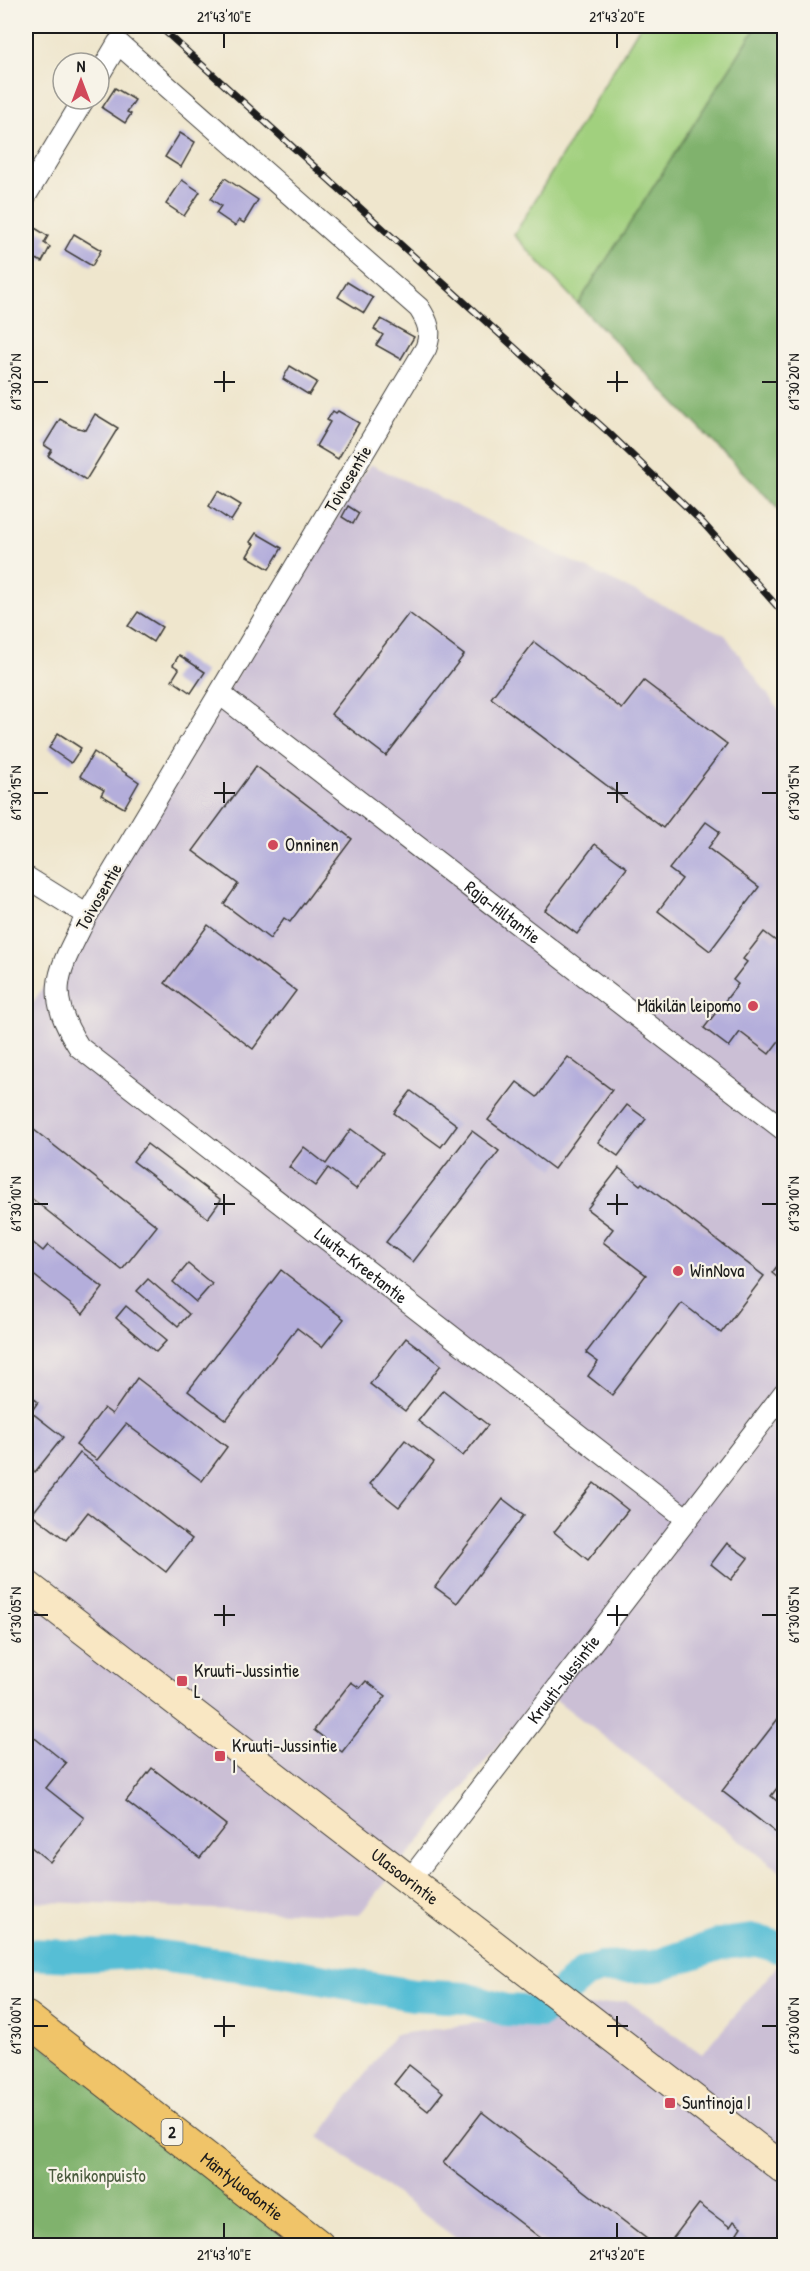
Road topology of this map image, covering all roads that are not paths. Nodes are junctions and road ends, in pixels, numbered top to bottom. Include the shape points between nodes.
1 (111, 55) edge
2 (77, 111) edge
3 (26, 195) edge
4 (220, 694) junction
5 (26, 877) edge
6 (87, 915) junction
7 (57, 998) joint
8 (784, 1130) edge
9 (784, 1393) edge
10 (687, 1519) junction
11 (26, 1585) edge
12 (409, 1881) junction
13 (26, 2018) edge
14 (784, 2169) edge
15 (318, 2246) edge

1 - 4 street, Toivosentie via 118,43 419,308 428,322 430,336 426,348
2 - 3 street
4 - 6 street, Toivosentie
4 - 8 street, Raja-Hiltantie
5 - 6 street
6 - 7 street, Toivosentie via 62,965
7 - 10 street, Luuta-Kreetantie via 62,1021 79,1047
9 - 10 street, Kruuti-Jussintie
10 - 12 street, Kruuti-Jussintie
11 - 12 street, Ulasoorintie
12 - 14 street, Ulasoorintie
13 - 15 highway, Mäntyluodontie / 2

